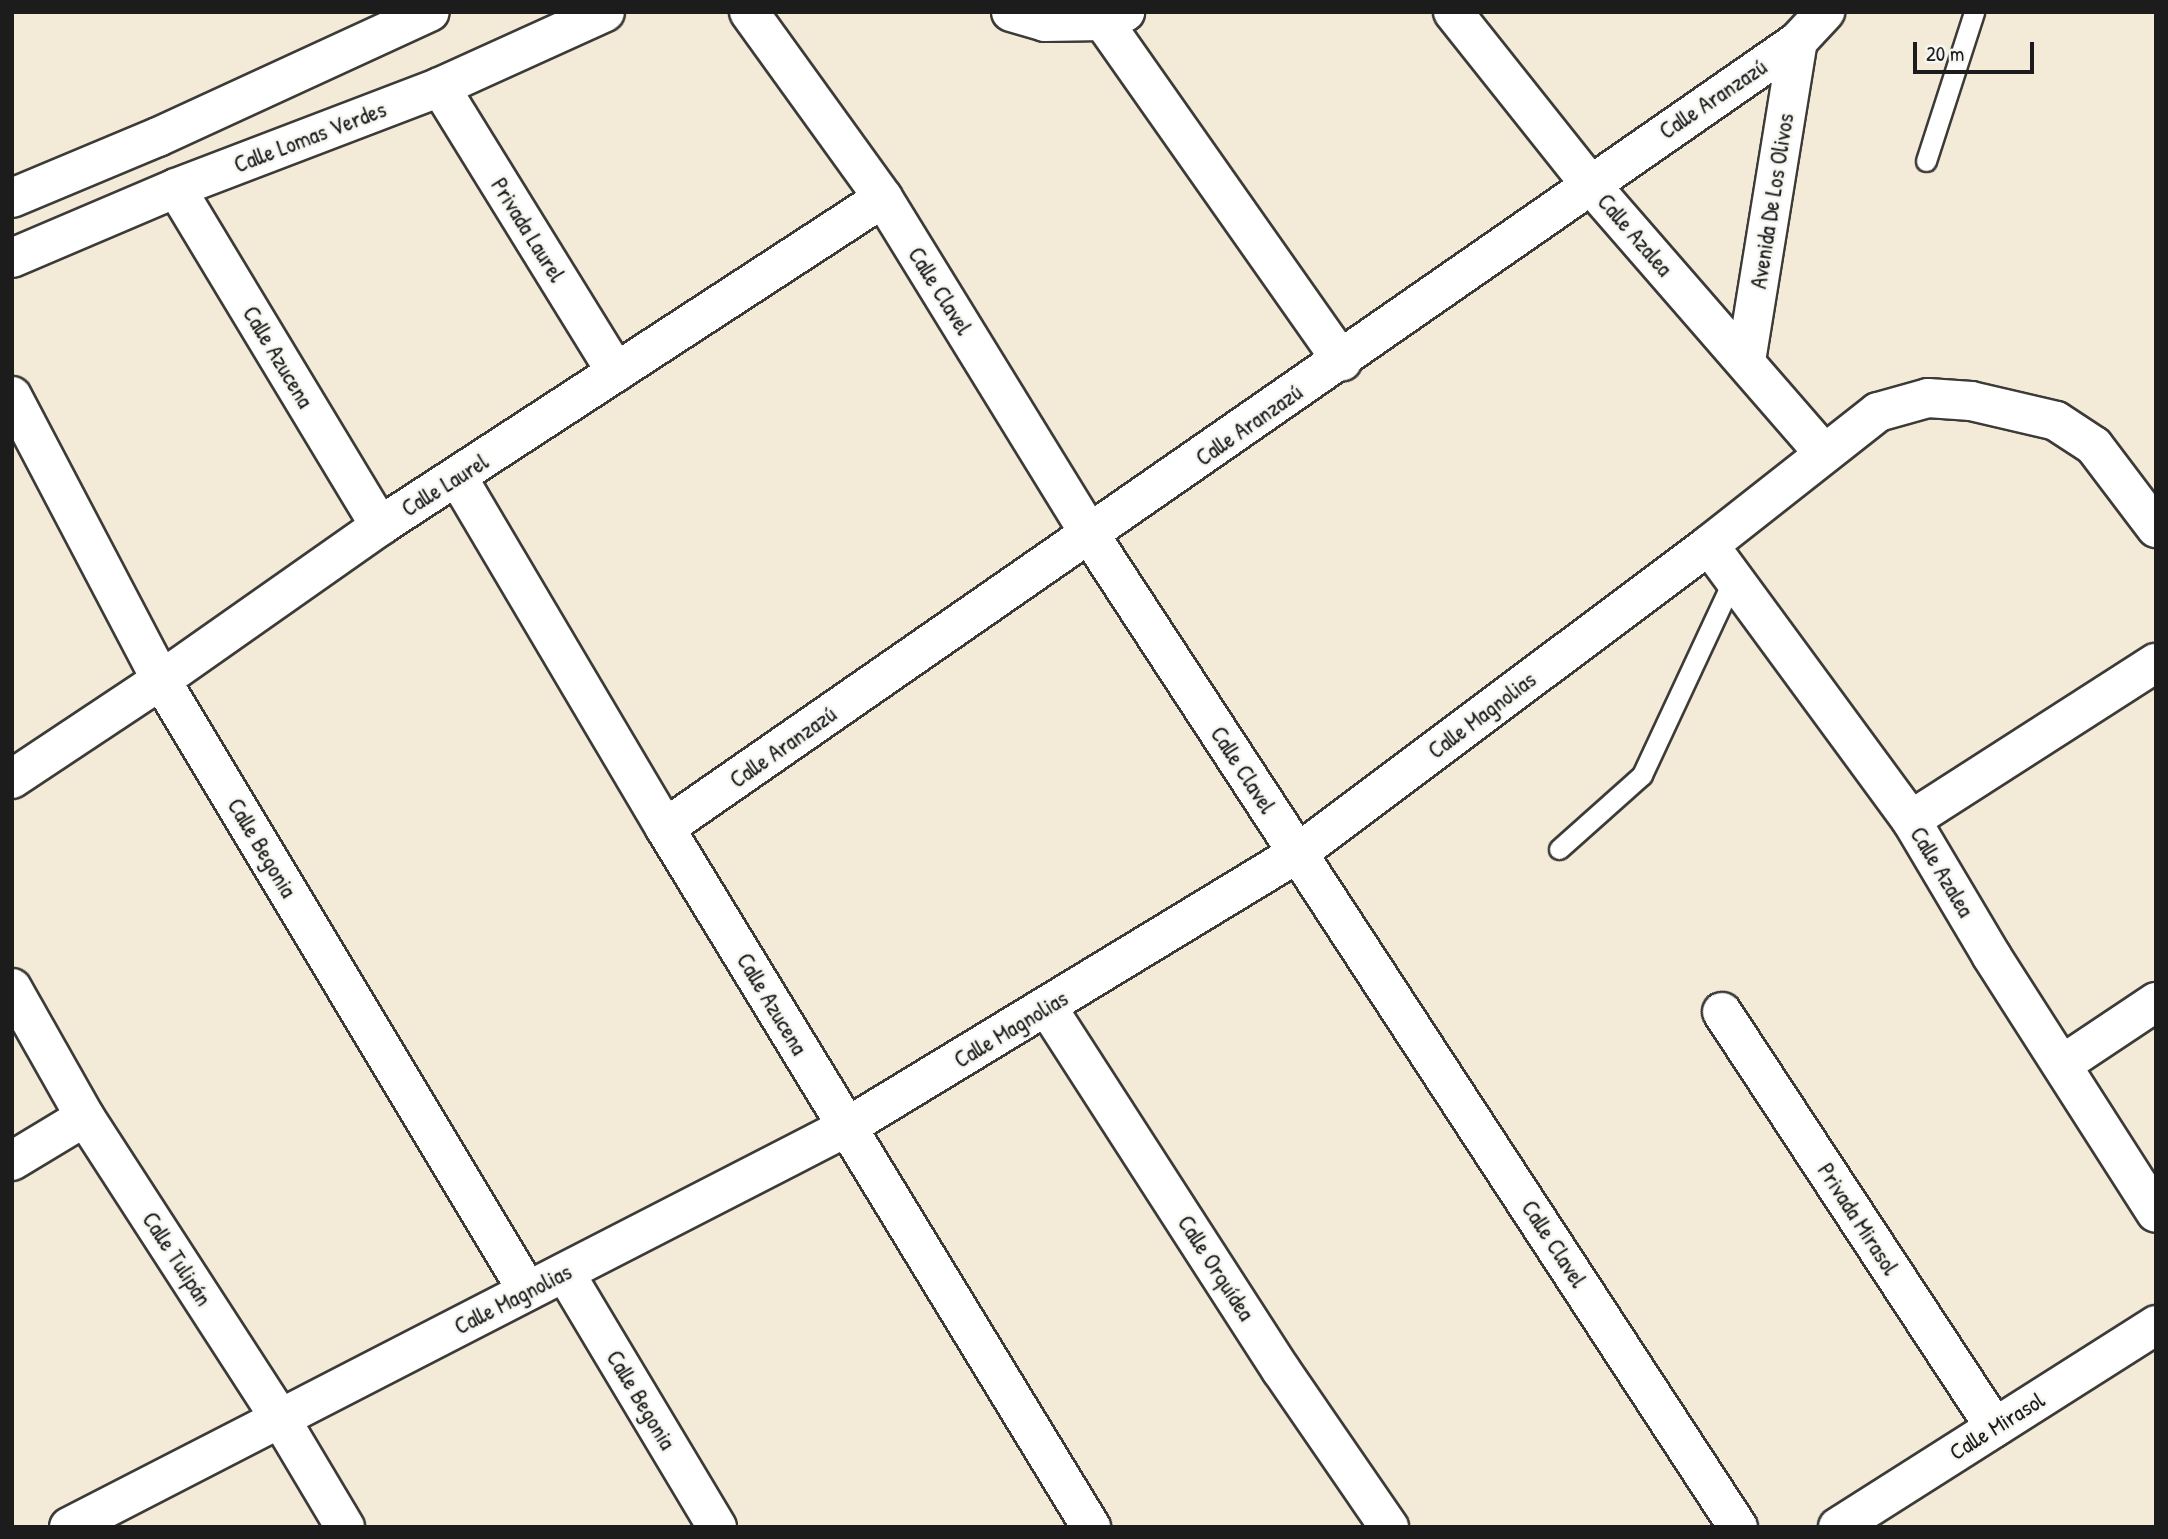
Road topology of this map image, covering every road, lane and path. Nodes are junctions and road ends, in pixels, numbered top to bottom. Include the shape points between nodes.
1 (429, 12) edge
2 (605, 12) edge
3 (750, 12) edge
4 (1011, 12) edge
5 (1453, 12) edge
6 (1825, 12) edge
7 (1974, 12) edge
8 (1114, 17) edge
9 (1798, 41) junction
10 (440, 87) junction
11 (1926, 161) dead end
12 (1590, 184) junction
13 (176, 188) junction
14 (12, 198) edge
15 (883, 198) junction
16 (12, 258) edge
17 (1342, 361) junction
18 (1746, 361) junction
19 (616, 372) junction
20 (12, 396) edge
21 (1824, 453) junction
22 (458, 478) junction
23 (380, 526) junction
24 (2156, 528) edge
25 (1090, 535) junction
26 (1709, 545) junction
27 (1734, 578) junction
28 (2156, 663) edge
29 (161, 680) junction
30 (12, 779) edge
31 (1911, 820) junction
32 (665, 828) junction
33 (1559, 849) dead end
34 (1298, 853) junction
35 (12, 988) edge
36 (2156, 1002) edge
37 (1048, 1007) junction
38 (1722, 1012) dead end
39 (2063, 1064) junction
40 (85, 1117) junction
41 (848, 1127) junction
42 (12, 1161) edge
43 (2156, 1213) edge
44 (565, 1273) junction
45 (527, 1290) junction
46 (2156, 1325) edge
47 (280, 1418) junction
48 (1995, 1427) junction
49 (69, 1527) edge
50 (345, 1527) edge
51 (717, 1527) edge
52 (1091, 1527) edge
53 (1389, 1527) edge
54 (1738, 1527) edge
55 (1838, 1527) edge

1 - 14 street via 158,137
2 - 10 street, Calle Lomas Verdes
3 - 15 street, Calle Clavel
4 - 8 street via 1045,22
5 - 12 street, Calle Azalea
6 - 9 street, Calle Aranzazú
7 - 11 lane
8 - 17 street
9 - 12 street, Calle Aranzazú
9 - 18 street, Avenida De Los Olivos
10 - 13 street, Calle Lomas Verdes
10 - 19 street, Privada Laurel
12 - 17 street, Calle Aranzazú
12 - 18 street, Calle Azalea
13 - 16 street, Calle Lomas Verdes
13 - 23 street, Calle Azucena
15 - 19 street, Calle Laurel
15 - 25 street, Calle Clavel
17 - 25 street, Calle Aranzazú
18 - 21 street, Calle Azalea
19 - 22 street, Calle Laurel
20 - 29 street, Calle Begonia
21 - 24 street, Calle Magnolias via 1878,411 1928,398 1971,401 2056,421 2094,446
21 - 26 street, Calle Magnolias
22 - 23 street, Calle Laurel
22 - 32 street, Calle Azucena
23 - 29 street, Calle Laurel
25 - 32 street, Calle Aranzazú
25 - 34 street, Calle Clavel
26 - 27 street, Calle Azalea
26 - 34 street, Calle Magnolias
27 - 31 street, Calle Azalea
27 - 33 lane via 1642,775
28 - 31 street
29 - 30 street, Calle Laurel
29 - 45 street, Calle Begonia
31 - 39 street, Calle Azalea
32 - 41 street, Calle Azucena
34 - 37 street, Calle Magnolias
34 - 54 street, Calle Clavel
35 - 40 street, Calle Tulipán
36 - 39 street
37 - 41 street, Calle Magnolias
37 - 53 street, Calle Orquídea via 1281,1370
38 - 48 street, Privada Mirasol
39 - 43 street, Calle Azalea
40 - 42 street
40 - 47 street, Calle Tulipán
41 - 44 street, Calle Magnolias
41 - 52 street, Calle Azucena
44 - 45 street, Calle Magnolias
44 - 51 street, Calle Begonia
45 - 47 street, Calle Magnolias
46 - 48 street, Calle Mirasol
47 - 49 street, Calle Magnolias
47 - 50 street, Calle Tulipán
48 - 55 street, Calle Mirasol

